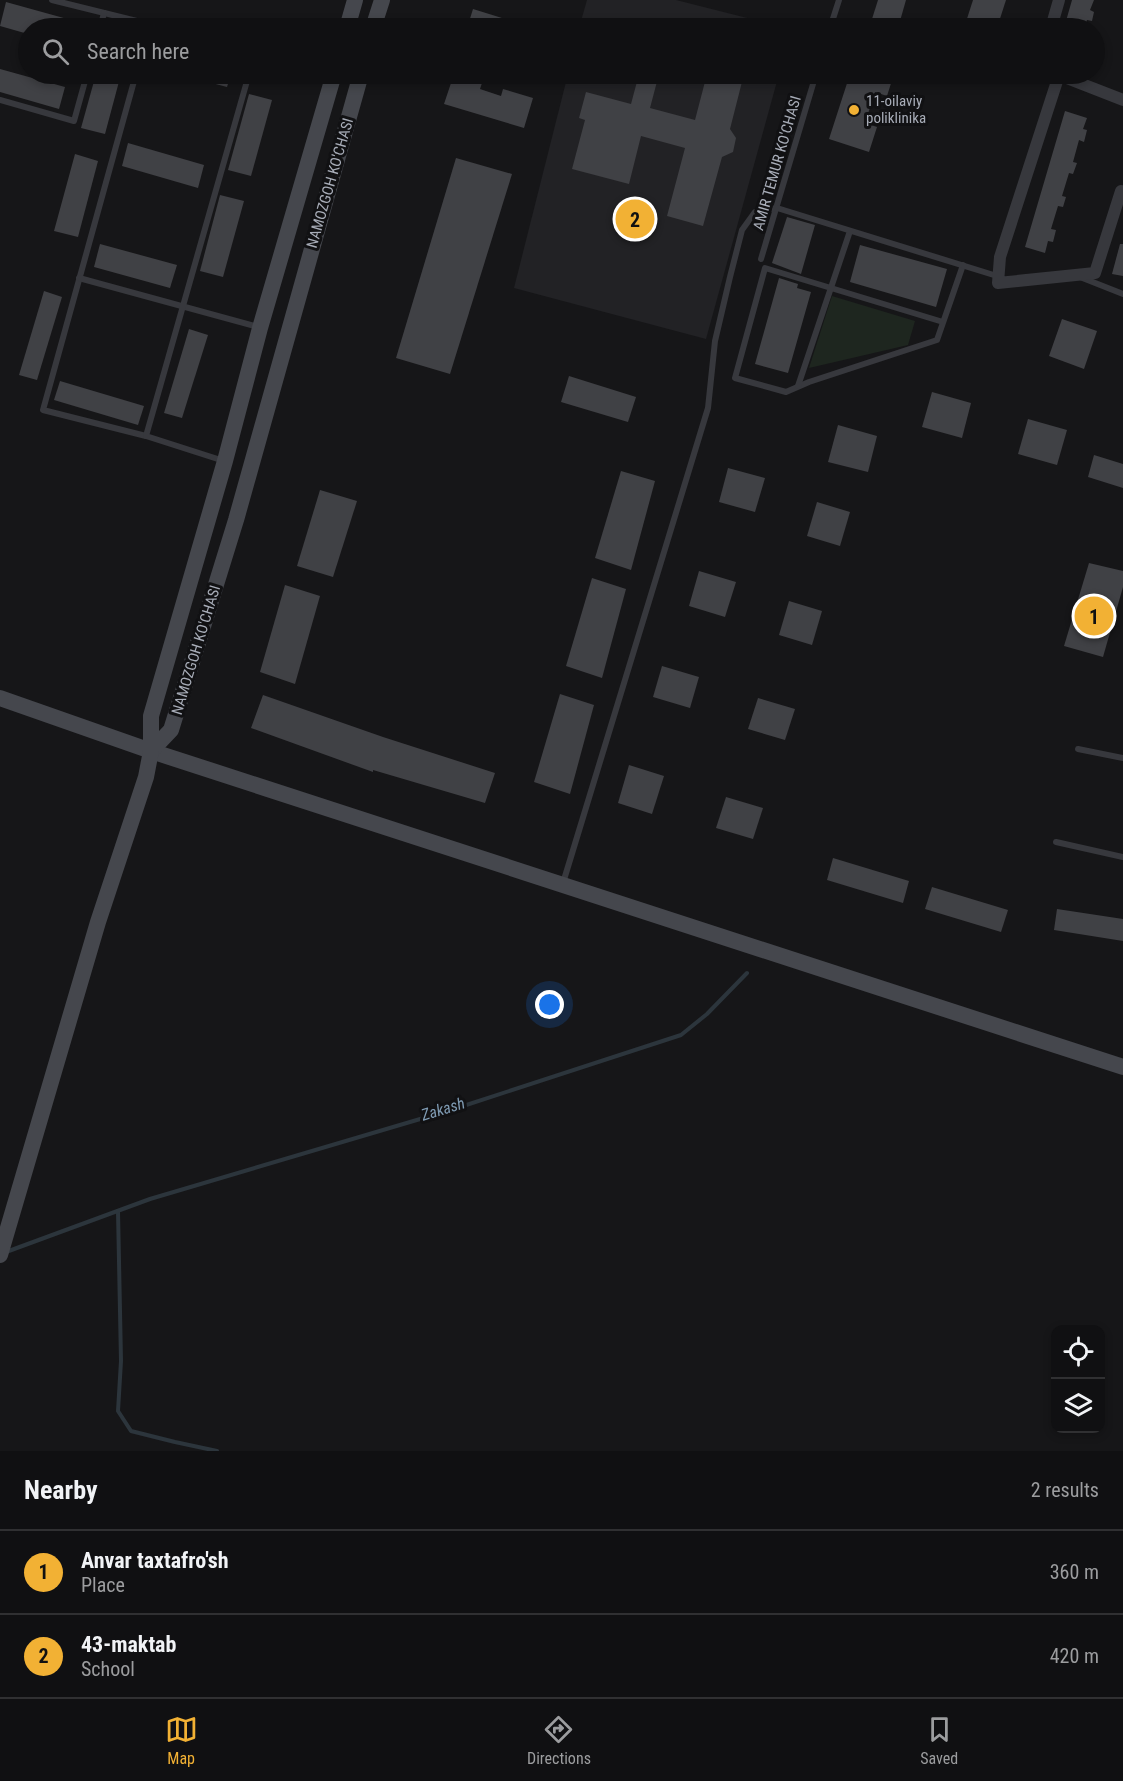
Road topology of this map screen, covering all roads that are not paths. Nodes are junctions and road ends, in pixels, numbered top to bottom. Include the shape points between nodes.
1 (52, 0) edge
2 (355, 0) edge
3 (382, 0) edge
4 (839, 0) edge
5 (1059, 0) edge
6 (104, 13) junction
7 (103, 18) edge
8 (120, 18) edge
9 (350, 18) edge
10 (376, 18) edge
11 (834, 18) edge
12 (1054, 18) edge
13 (84, 84) edge
14 (133, 84) edge
15 (246, 84) edge
16 (331, 84) edge
17 (358, 84) edge
18 (813, 84) edge
19 (1055, 84) edge
20 (1083, 84) edge
21 (0, 100) edge
22 (1123, 100) edge
23 (1123, 192) edge
24 (777, 208) junction
25 (850, 231) junction
26 (761, 259) dead end
27 (963, 266) junction
28 (1074, 275) junction
29 (997, 276) junction
30 (79, 278) junction
31 (831, 287) junction
32 (1123, 294) edge
33 (184, 307) junction
34 (943, 322) junction
35 (260, 328) junction
36 (798, 386) junction
37 (146, 436) junction
38 (225, 461) junction
39 (0, 698) edge
40 (1078, 748) dead end
41 (151, 751) junction
42 (1123, 758) edge
43 (1056, 842) dead end
44 (1123, 857) edge
45 (562, 885) junction
46 (1123, 1067) edge
47 (0, 1255) edge

1 - 6 lane
2 - 9 main road
3 - 10 main road
4 - 11 lane
5 - 12 street
6 - 7 lane
6 - 8 lane
13 - 21 lane via 74,121
14 - 30 lane
15 - 33 lane
16 - 35 main road, NAMOZGOH KO'CHASI
17 - 41 main road, NAMOZGOH KO'CHASI via 199,642 171,730
18 - 24 lane, AMIR TEMUR KO'CHASI
19 - 29 street
20 - 22 street
23 - 28 street via 1095,273
24 - 25 lane
24 - 26 lane, AMIR TEMUR KO'CHASI
24 - 45 lane via 754,212 742,230 715,341 708,408
25 - 27 lane
25 - 31 lane
27 - 29 lane
27 - 34 lane
28 - 29 street via 998,283
28 - 32 lane
30 - 33 lane
30 - 37 lane via 43,410
31 - 34 lane
31 - 36 lane
31 - 36 lane via 765,267 735,378 786,392
33 - 35 lane
33 - 37 lane
34 - 36 lane via 937,340
35 - 38 main road, NAMOZGOH KO'CHASI
37 - 38 lane
38 - 41 main road, NAMOZGOH KO'CHASI via 151,716
39 - 41 main road
40 - 42 lane
41 - 45 main road
41 - 47 main road
43 - 44 lane
45 - 46 main road

